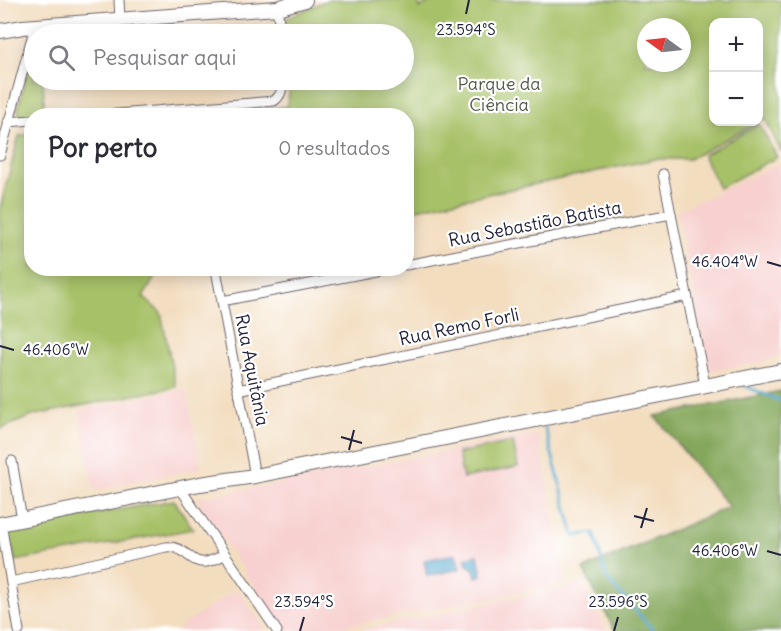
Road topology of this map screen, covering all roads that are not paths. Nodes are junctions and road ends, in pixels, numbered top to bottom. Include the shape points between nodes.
1 (119, 0) edge
2 (306, 0) edge
3 (277, 8) junction
4 (120, 20) junction
5 (63, 24) edge
6 (279, 24) edge
7 (24, 28) edge
8 (0, 31) edge
9 (24, 65) edge
10 (282, 90) edge
11 (190, 108) edge
12 (24, 121) edge
13 (8, 122) junction
14 (2, 141) edge
15 (0, 154) edge
16 (663, 174) dead end
17 (671, 214) junction
18 (414, 264) edge
19 (217, 276) edge
20 (350, 276) edge
21 (687, 296) junction
22 (222, 301) junction
23 (781, 371) edge
24 (705, 385) junction
25 (238, 390) junction
26 (12, 461) dead end
27 (255, 476) junction
28 (180, 488) junction
29 (21, 520) junction
30 (0, 524) edge
31 (225, 555) junction
32 (11, 582) junction
33 (19, 631) edge
34 (277, 631) edge

1 - 4 street
2 - 3 main road
3 - 4 main road
3 - 6 street
4 - 5 main road
7 - 8 main road
9 - 13 street
10 - 11 street via 274,101
12 - 13 street
13 - 14 street
14 - 15 street
16 - 17 street
17 - 18 street, Rua Sebastião Batista
17 - 21 street
19 - 22 street, Rua Aquitânia
20 - 22 street
21 - 24 street
21 - 25 street, Rua Remo Forli
22 - 25 street, Rua Aquitânia
23 - 24 main road
24 - 27 main road
25 - 27 street, Rua Aquitânia
26 - 29 street
27 - 28 main road
28 - 29 main road
28 - 31 street
29 - 30 main road
30 - 32 street
31 - 32 street via 200,562 179,548 166,547
31 - 34 street
32 - 33 street

